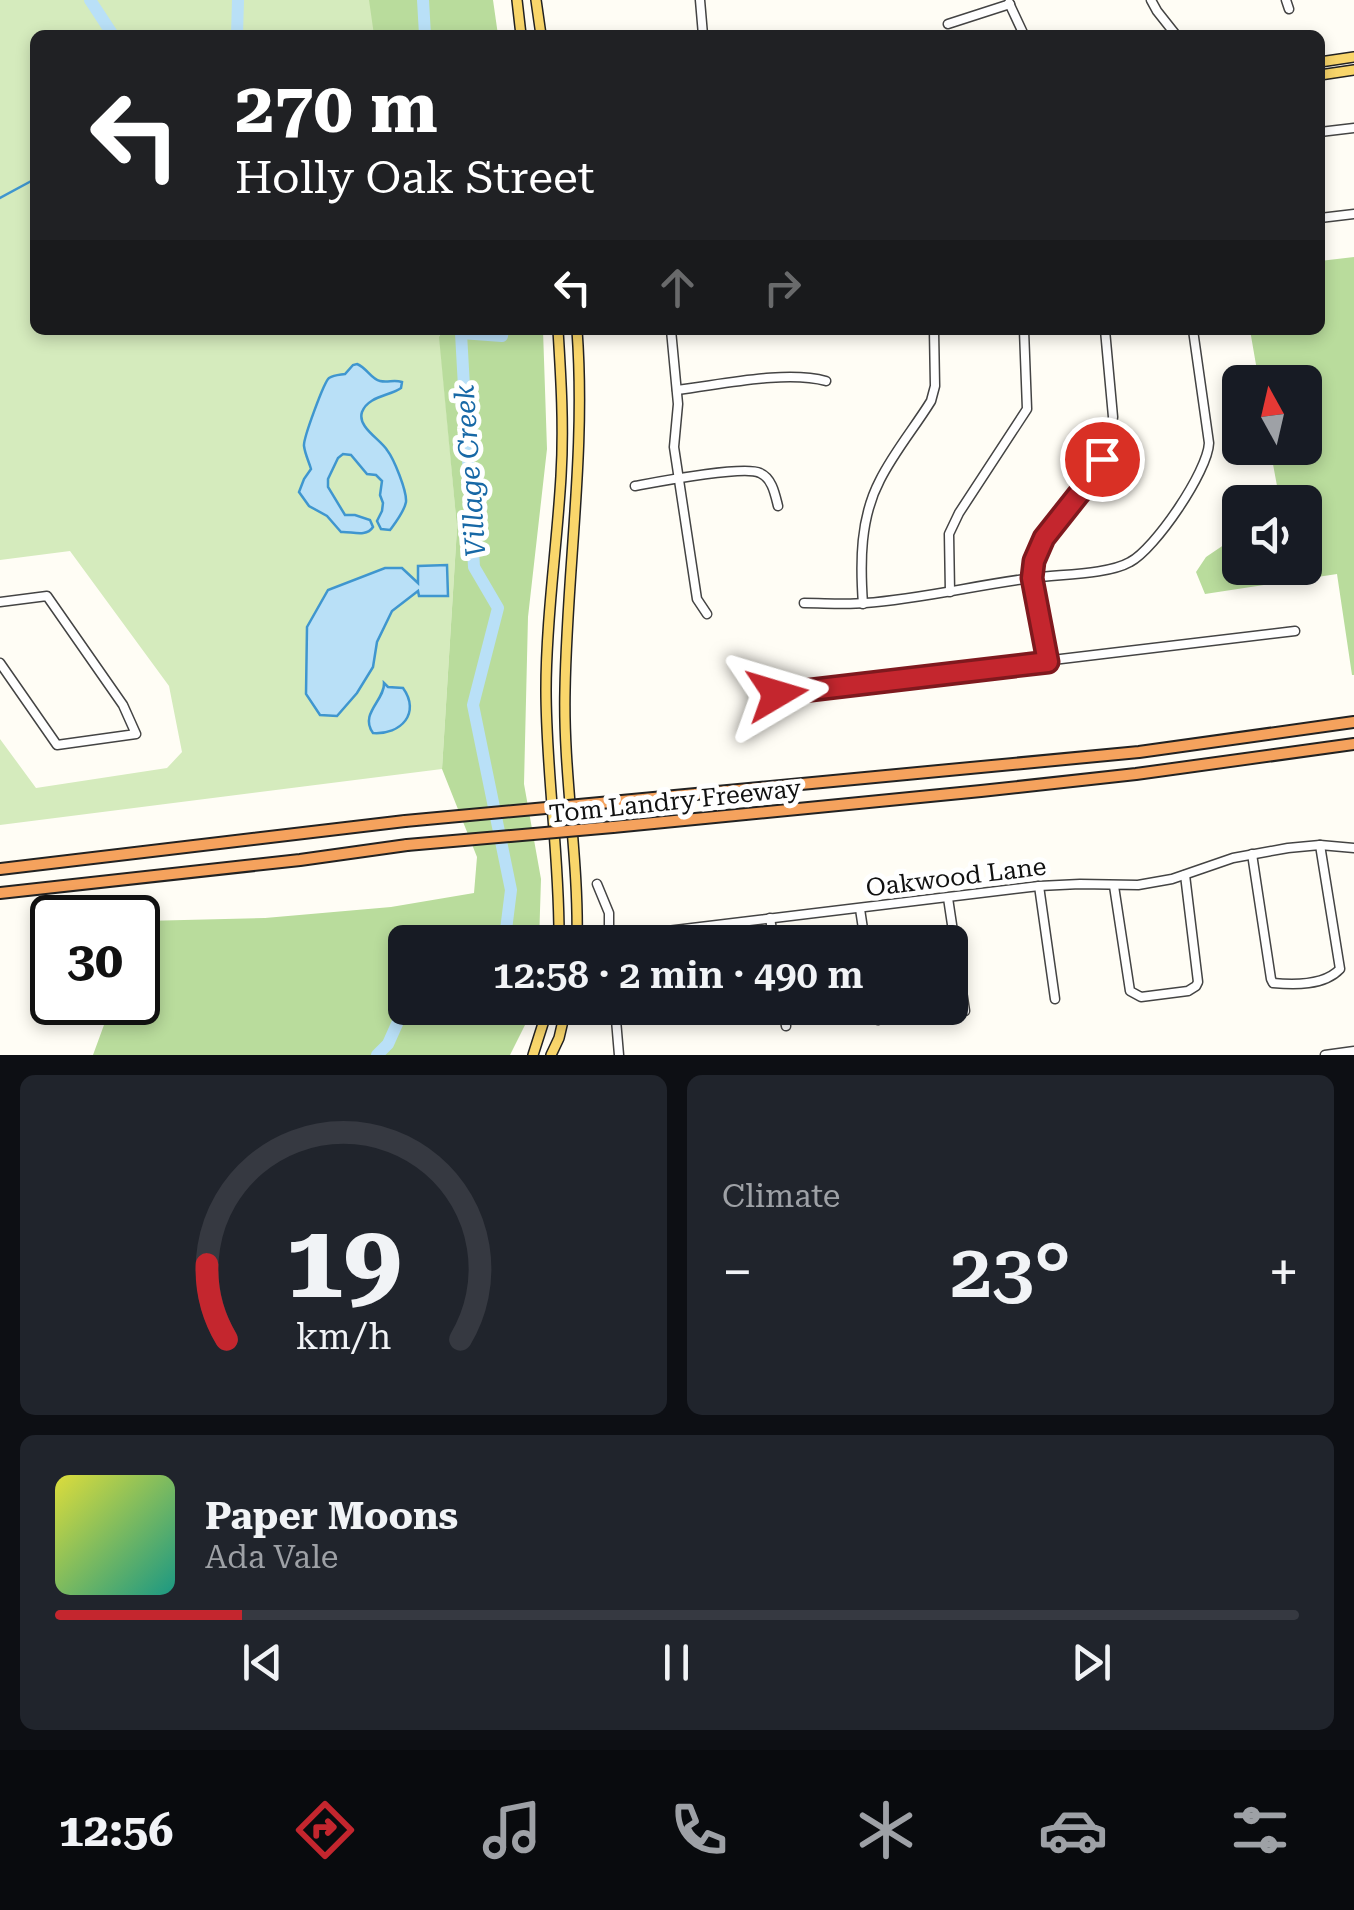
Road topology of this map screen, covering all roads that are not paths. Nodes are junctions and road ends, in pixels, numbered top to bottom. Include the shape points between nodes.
1 (517, 0) edge
2 (536, 0) edge
3 (700, 0) edge
4 (1151, 0) edge
5 (1009, 2) edge
6 (948, 24) dead end
7 (520, 30) edge
8 (540, 30) edge
9 (703, 30) edge
10 (1022, 30) edge
11 (1172, 30) edge
12 (1354, 57) edge
13 (1325, 61) edge
14 (1354, 70) edge
15 (1325, 74) edge
16 (1354, 128) edge
17 (1325, 131) edge
18 (1354, 214) edge
19 (1325, 217) edge
20 (558, 335) edge
21 (577, 335) edge
22 (672, 335) edge
23 (934, 335) edge
24 (1024, 335) edge
25 (1105, 335) edge
26 (1194, 335) edge
27 (826, 381) dead end
28 (677, 390) junction
29 (678, 478) junction
30 (635, 486) dead end
31 (778, 506) dead end
32 (1032, 578) junction
33 (950, 592) junction
34 (0, 602) edge
35 (804, 603) dead end
36 (862, 604) junction
37 (707, 614) dead end
38 (1295, 631) dead end
39 (1048, 662) junction
40 (0, 663) edge
41 (777, 694) dead end
42 (1354, 722) edge
43 (1354, 744) edge
44 (1320, 845) junction
45 (1354, 848) edge
46 (1252, 854) junction
47 (0, 869) edge
48 (1185, 875) junction
49 (597, 884) dead end
50 (1040, 886) junction
51 (1114, 886) junction
52 (0, 893) edge
53 (948, 898) junction
54 (860, 910) junction
55 (770, 918) junction
56 (559, 925) edge
57 (576, 925) edge
58 (608, 925) edge
59 (719, 925) edge
60 (771, 925) edge
61 (862, 925) edge
62 (952, 925) edge
63 (1056, 999) dead end
64 (543, 1025) edge
65 (562, 1025) edge
66 (616, 1025) edge
67 (1354, 1051) edge
68 (533, 1055) edge
69 (551, 1055) edge
70 (619, 1055) edge
71 (1325, 1055) edge

1 - 7 main road
2 - 8 main road
3 - 9 street
4 - 11 street
5 - 6 street
5 - 10 street
12 - 13 main road
14 - 15 main road
16 - 17 street
18 - 19 street
20 - 56 main road via 561,473 546,693
21 - 57 main road via 580,446 565,695
22 - 28 street
23 - 36 street via 932,401 868,510
24 - 33 street via 1027,408 949,534
25 - 32 street via 1112,431 1097,471 1039,545
26 - 32 street via 1209,455 1188,494 1130,562
27 - 28 street via 785,378
28 - 29 street
29 - 30 street
29 - 31 street via 759,472
29 - 37 street via 697,600
32 - 33 street
32 - 39 street
33 - 36 street
34 - 40 street via 48,596 136,734 57,745
35 - 36 street
38 - 39 street
39 - 41 street
42 - 47 highway, Tom Landry Freeway, bridge via 1119,754 405,821
43 - 52 highway, Tom Landry Freeway, bridge via 1039,785 408,845
44 - 45 street, Oakwood Lane
44 - 46 street, Oakwood Lane
44 - 46 street via 1340,969 1303,984 1273,984
46 - 48 street, Oakwood Lane
48 - 51 street, Oakwood Lane
48 - 51 street via 1198,982 1188,990 1133,994
49 - 58 street
50 - 51 street, Oakwood Lane
50 - 53 street, Oakwood Lane
50 - 63 street
53 - 54 street, Oakwood Lane
53 - 62 street
54 - 55 street, Oakwood Lane
54 - 61 street
55 - 59 street, Oakwood Lane
55 - 60 street
64 - 68 main road
65 - 69 main road
66 - 70 street
67 - 71 street

